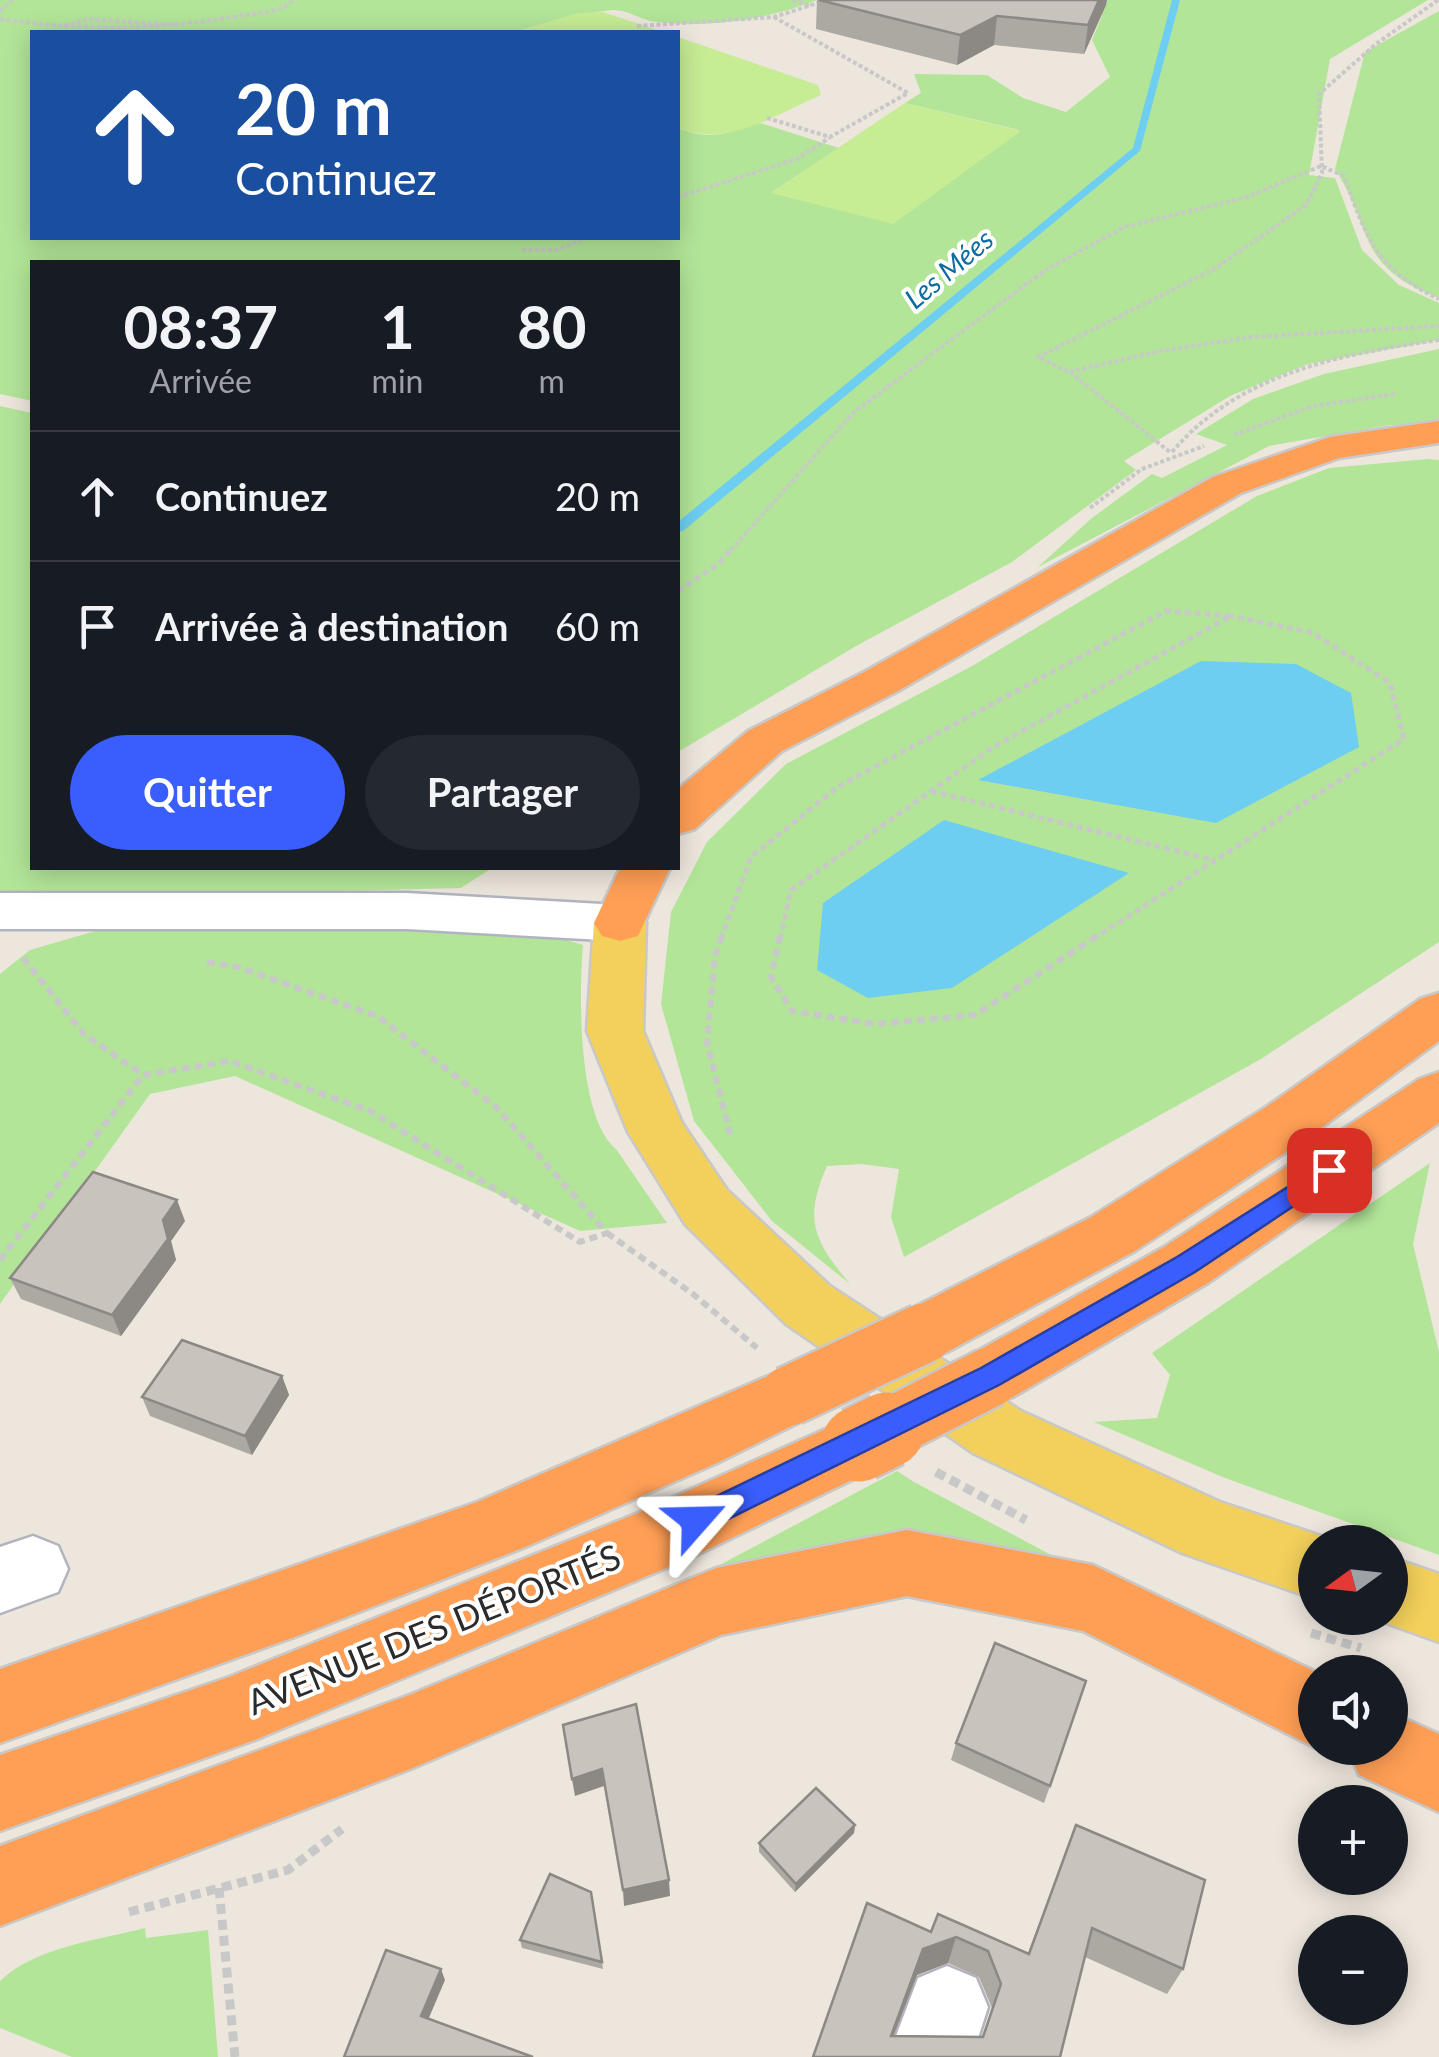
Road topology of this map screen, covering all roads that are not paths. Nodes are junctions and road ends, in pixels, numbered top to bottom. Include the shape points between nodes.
1 (1439, 432) edge
2 (1345, 445) junction
3 (1439, 449) edge
4 (680, 815) edge
5 (644, 870) edge
6 (10, 911) edge
7 (620, 923) junction
8 (1439, 1013) edge
9 (1439, 1094) edge
10 (1298, 1560) edge
11 (1408, 1597) edge
12 (1439, 1608) edge
13 (1298, 1703) edge
14 (0, 1706) edge
15 (1408, 1759) edge
16 (1439, 1774) edge
17 (0, 1793) edge
18 (0, 1886) edge

1 - 2 highway
2 - 3 highway
2 - 4 highway via 1280,461 1227,485 765,741
5 - 7 highway
6 - 7 lane via 407,911
7 - 10 main road via 615,1030 657,1132 706,1208 808,1305 997,1432 1206,1530
8 - 14 highway, bridge via 1286,1123 1113,1234 718,1432 313,1598
9 - 17 highway, AVENUE DES DÉPORTÉS, bridge via 1186,1265 859,1444 664,1536 229,1714
11 - 12 main road
13 - 18 highway via 1093,1599 906,1563 716,1602 413,1732
15 - 16 highway

